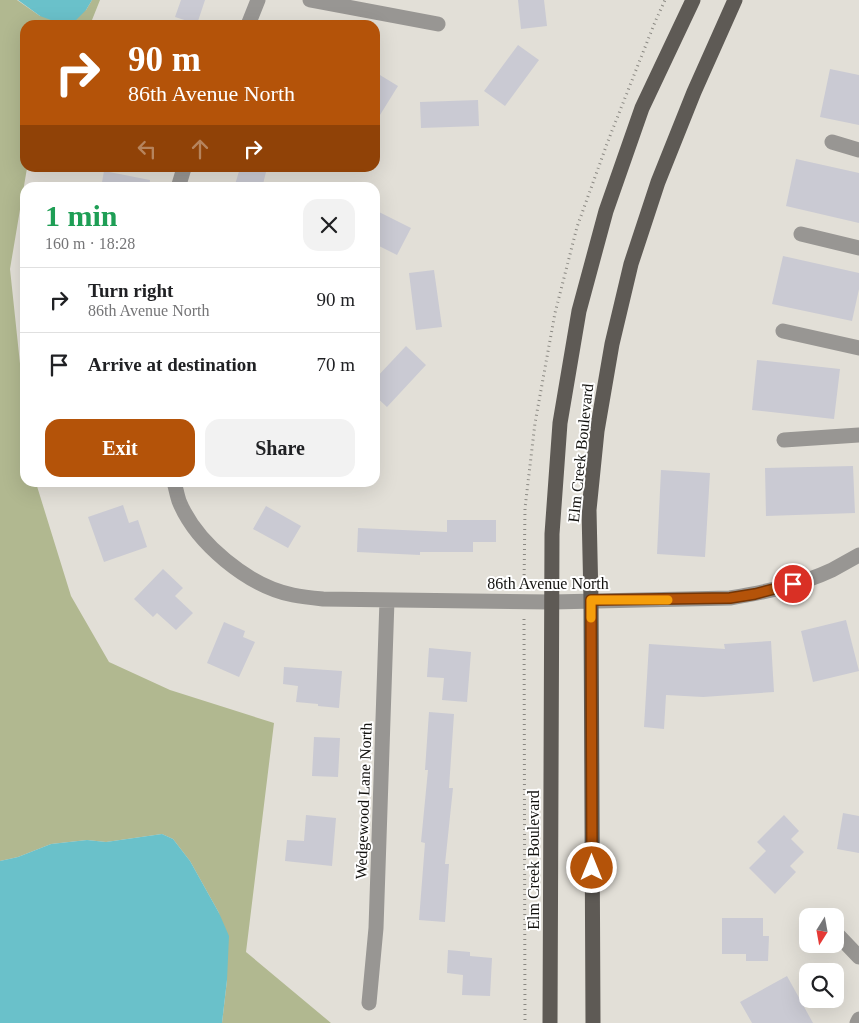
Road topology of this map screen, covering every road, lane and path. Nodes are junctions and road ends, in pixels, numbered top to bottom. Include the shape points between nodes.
1 (258, 0) edge
2 (310, 0) edge
3 (693, 0) edge
4 (735, 0) edge
5 (250, 20) edge
6 (438, 24) dead end
7 (832, 142) dead end
8 (859, 150) edge
9 (801, 234) dead end
10 (859, 248) edge
11 (783, 331) dead end
12 (859, 348) edge
13 (859, 435) edge
14 (784, 440) dead end
15 (175, 487) edge
16 (859, 555) edge
17 (388, 600) junction
18 (591, 600) junction
19 (552, 602) junction
20 (844, 941) edge
21 (859, 957) edge
22 (369, 1003) dead end
23 (859, 1018) edge
24 (550, 1023) edge
25 (593, 1023) edge
26 (856, 1023) edge

1 - 5 street
2 - 6 street
3 - 19 main road, Elm Creek Boulevard via 642,108 606,211 580,311 560,423 552,534
4 - 18 main road, Elm Creek Boulevard via 658,182 631,264 612,344 597,432 589,510
7 - 8 street
9 - 10 street
11 - 12 street
13 - 14 street
15 - 17 street, 86th Avenue North via 193,527 212,549 262,585 292,595 323,599
16 - 18 street, 86th Avenue North via 806,580 755,594 730,598
17 - 19 street, 86th Avenue North
17 - 22 street, Wedgewood Lane North via 376,928
18 - 19 street, 86th Avenue North
18 - 25 main road, Elm Creek Boulevard
19 - 24 main road, Elm Creek Boulevard
20 - 21 street
23 - 26 street

